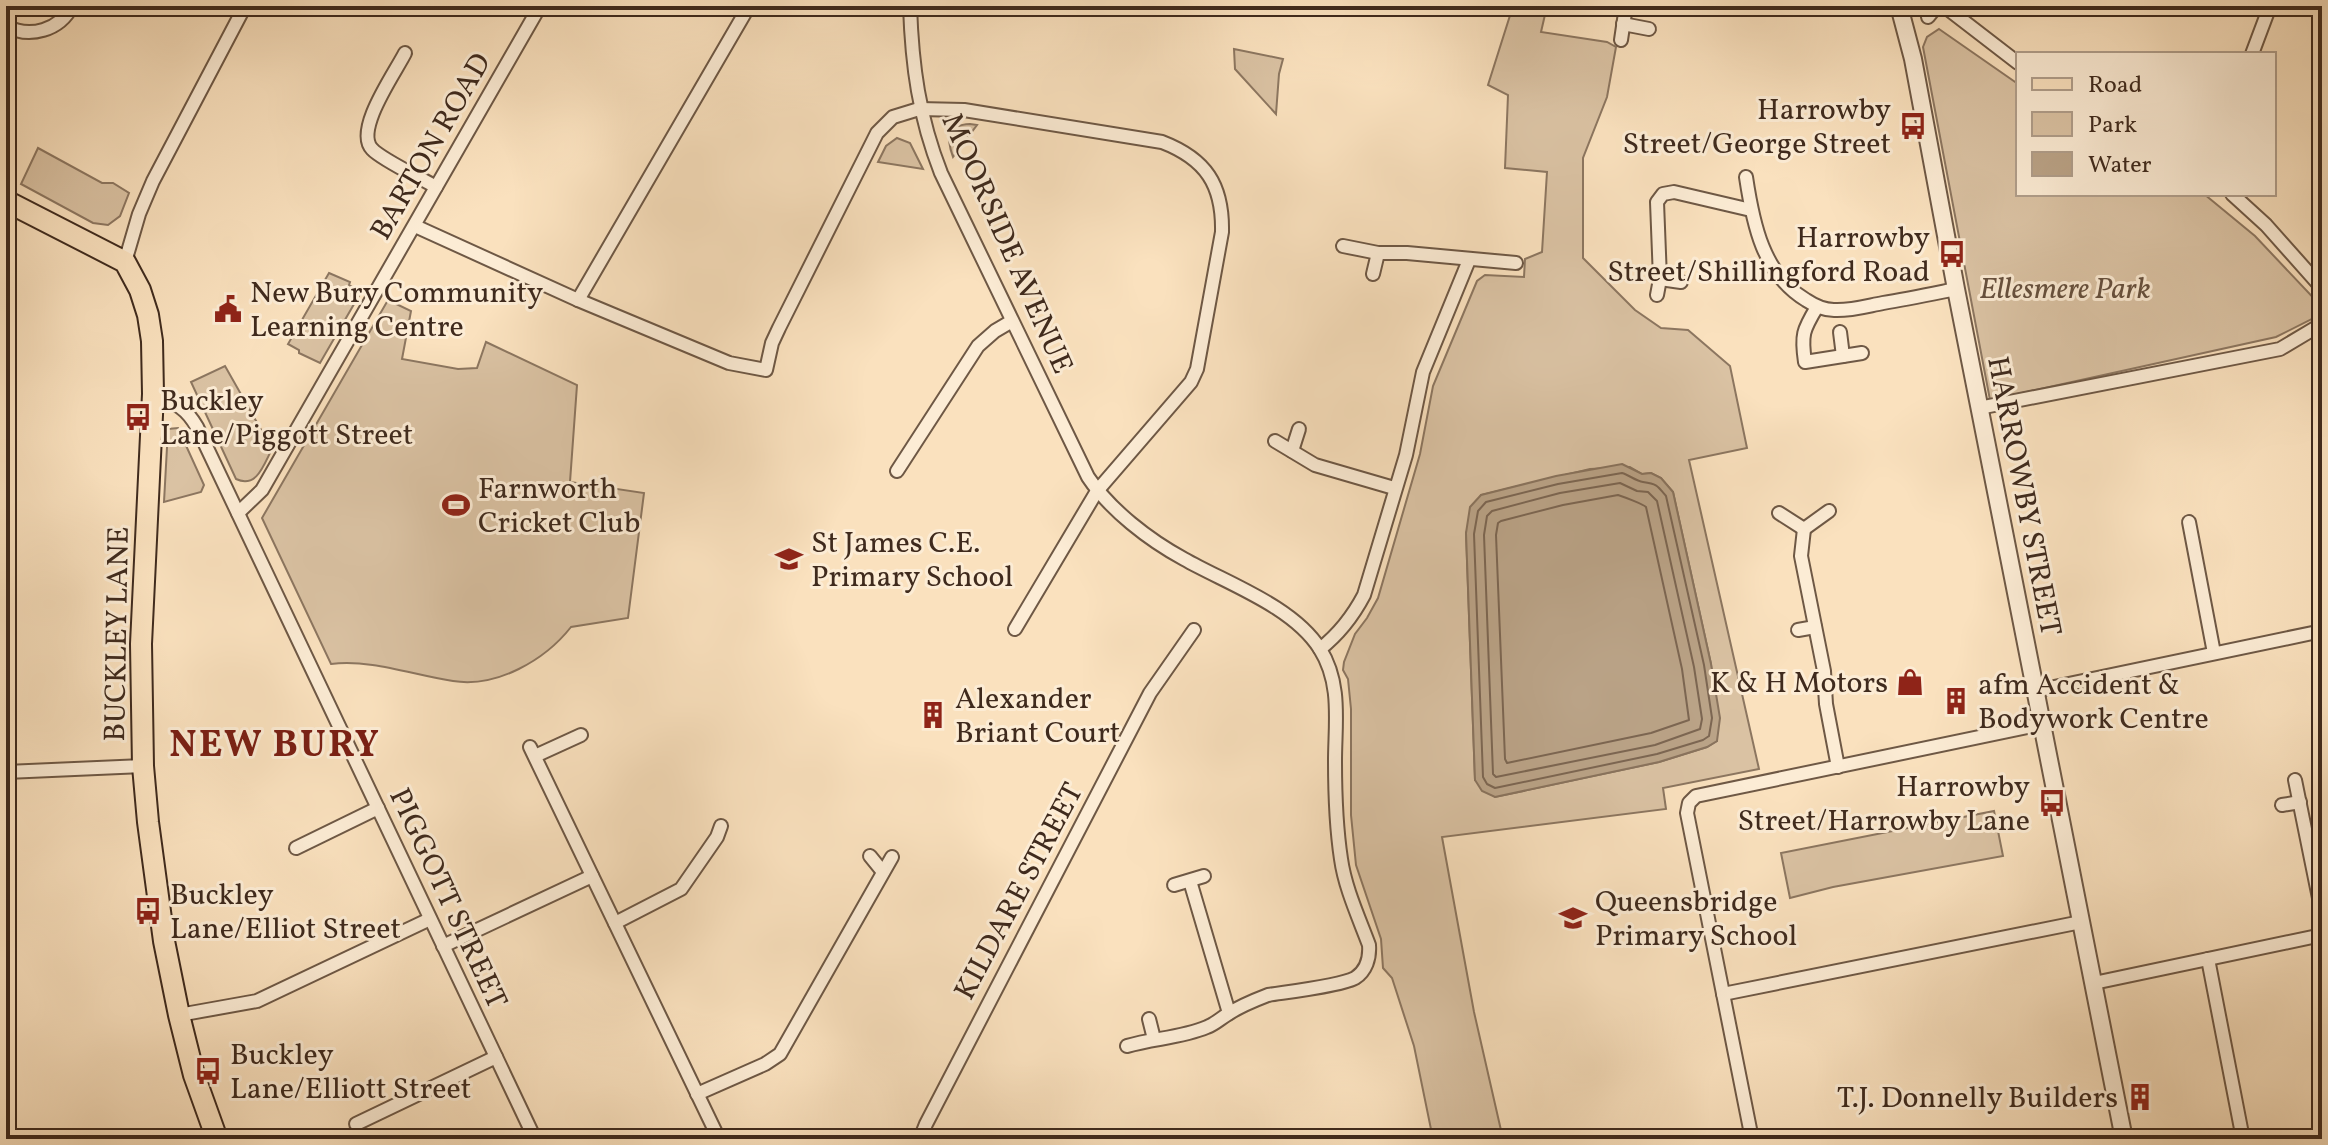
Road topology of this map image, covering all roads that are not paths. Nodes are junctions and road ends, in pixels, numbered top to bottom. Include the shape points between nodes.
1 (72, 6) edge
2 (245, 6) edge
3 (540, 6) edge
4 (749, 6) edge
5 (910, 6) edge
6 (1626, 6) edge
7 (1899, 6) edge
8 (1937, 6) edge
9 (1944, 6) edge
10 (2270, 6) edge
11 (1928, 17) dead end
12 (1623, 24) junction
13 (6, 26) edge
14 (1649, 29) dead end
15 (1621, 40) dead end
16 (2253, 52) edge
17 (405, 53) dead end
18 (2016, 61) edge
19 (919, 109) junction
20 (1746, 177) dead end
21 (436, 187) junction
22 (2234, 196) edge
23 (6, 201) edge
24 (1751, 210) junction
25 (415, 226) junction
26 (1343, 246) dead end
27 (1378, 253) junction
28 (1469, 260) junction
29 (125, 262) junction
30 (1516, 263) dead end
31 (1373, 274) dead end
32 (1660, 279) junction
33 (1681, 282) dead end
34 (2322, 288) edge
35 (1956, 289) junction
36 (1657, 295) dead end
37 (578, 300) junction
38 (1817, 307) junction
39 (1012, 321) junction
40 (2322, 324) edge
41 (1840, 332) dead end
42 (1862, 353) dead end
43 (1843, 356) junction
44 (153, 394) junction
45 (1979, 408) junction
46 (1299, 429) dead end
47 (1275, 441) dead end
48 (1292, 451) junction
49 (897, 471) dead end
50 (1394, 488) junction
51 (1097, 491) junction
52 (1829, 511) dead end
53 (238, 513) junction
54 (1779, 513) dead end
55 (2189, 522) dead end
56 (1804, 529) junction
57 (1815, 627) junction
58 (1015, 629) dead end
59 (1194, 630) dead end
60 (1798, 630) dead end
61 (2322, 631) edge
62 (1320, 649) junction
63 (2214, 653) junction
64 (2035, 691) junction
65 (2042, 724) junction
66 (581, 735) dead end
67 (143, 766) junction
68 (1838, 767) junction
69 (6, 772) edge
70 (2295, 780) dead end
71 (2300, 802) junction
72 (2282, 805) dead end
73 (378, 808) junction
74 (721, 826) dead end
75 (296, 848) dead end
76 (870, 856) dead end
77 (892, 857) dead end
78 (883, 872) junction
79 (592, 876) junction
80 (1204, 876) dead end
81 (1190, 881) junction
82 (1174, 885) dead end
83 (2322, 913) edge
84 (430, 919) junction
85 (2081, 922) junction
86 (615, 923) junction
87 (2322, 935) edge
88 (443, 946) junction
89 (2208, 959) junction
90 (2094, 983) junction
91 (1723, 994) junction
92 (1229, 1013) junction
93 (179, 1015) junction
94 (1149, 1019) dead end
95 (1154, 1039) junction
96 (1127, 1046) dead end
97 (496, 1057) junction
98 (697, 1094) junction
99 (356, 1124) dead end
100 (217, 1139) edge
101 (535, 1139) edge
102 (719, 1139) edge
103 (920, 1139) edge
104 (1752, 1139) edge
105 (2124, 1139) edge
106 (2243, 1139) edge

1 - 13 street via 56,25 41,31
2 - 29 street via 153,181
3 - 21 street, BARTON ROAD
4 - 37 street
5 - 19 street, MOORSIDE AVENUE
6 - 12 street
7 - 35 street, HARROWBY STREET
8 - 11 street
9 - 18 street
10 - 16 street
12 - 14 street
12 - 15 street
17 - 21 street via 369,120 367,142 375,152
19 - 37 street via 893,117 877,133 779,328 766,370 729,363
19 - 39 street, MOORSIDE AVENUE via 941,173
19 - 51 street via 964,110 1162,142 1193,157 1214,183 1222,232 1197,369
20 - 24 street
21 - 25 street, BARTON ROAD
22 - 34 street
23 - 29 main road
24 - 32 street via 1663,194 1657,202
24 - 38 street via 1779,278
25 - 37 street
25 - 53 street, BARTON ROAD via 262,490
26 - 27 street
27 - 28 street
27 - 31 street
28 - 30 street
28 - 50 street via 1423,372
29 - 44 main road, BUCKLEY LANE via 148,315
32 - 33 street
32 - 36 street
35 - 38 street via 1849,310
35 - 45 street, HARROWBY STREET
38 - 43 street via 1804,328 1805,362
39 - 49 street via 978,346
39 - 51 street, MOORSIDE AVENUE
40 - 45 street via 2280,349
41 - 43 street
42 - 43 street
44 - 53 street, PIGGOTT STREET via 189,414
44 - 67 main road, BUCKLEY LANE via 141,644
45 - 64 street, HARROWBY STREET
46 - 48 street
47 - 48 street
48 - 50 street via 1334,472
50 - 62 street via 1364,595
51 - 58 street
51 - 62 street, MOORSIDE AVENUE via 1158,543 1282,614
52 - 56 street
53 - 73 street, PIGGOTT STREET
54 - 56 street
55 - 63 street
56 - 57 street via 1801,556
57 - 60 street
57 - 68 street
59 - 103 street, KILDARE STREET via 1150,693
61 - 63 street
62 - 92 street via 1337,705 1335,795 1341,862 1370,954 1362,971 1348,980 1268,995
63 - 64 street
64 - 65 street, HARROWBY STREET
65 - 68 street
65 - 85 street, HARROWBY STREET
66 - 79 street via 533,751
67 - 69 street
67 - 93 main road, BUCKLEY LANE via 164,941
68 - 91 street via 1696,796 1689,803
70 - 71 street
71 - 72 street
71 - 83 street
73 - 75 street
73 - 84 street, PIGGOTT STREET
74 - 86 street via 681,889
76 - 78 street
77 - 78 street
78 - 98 street via 780,1054
79 - 86 street
79 - 88 street
80 - 81 street
81 - 82 street
81 - 92 street
84 - 88 street, PIGGOTT STREET
84 - 93 street via 257,1001
85 - 90 street, HARROWBY STREET
85 - 91 street
86 - 98 street
87 - 89 street
88 - 97 street, PIGGOTT STREET
89 - 90 street
89 - 106 street
90 - 105 street, HARROWBY STREET
91 - 104 street
92 - 95 street via 1183,1036
93 - 100 main road, BUCKLEY LANE
94 - 95 street
95 - 96 street
97 - 99 street
97 - 101 street, PIGGOTT STREET
98 - 102 street

